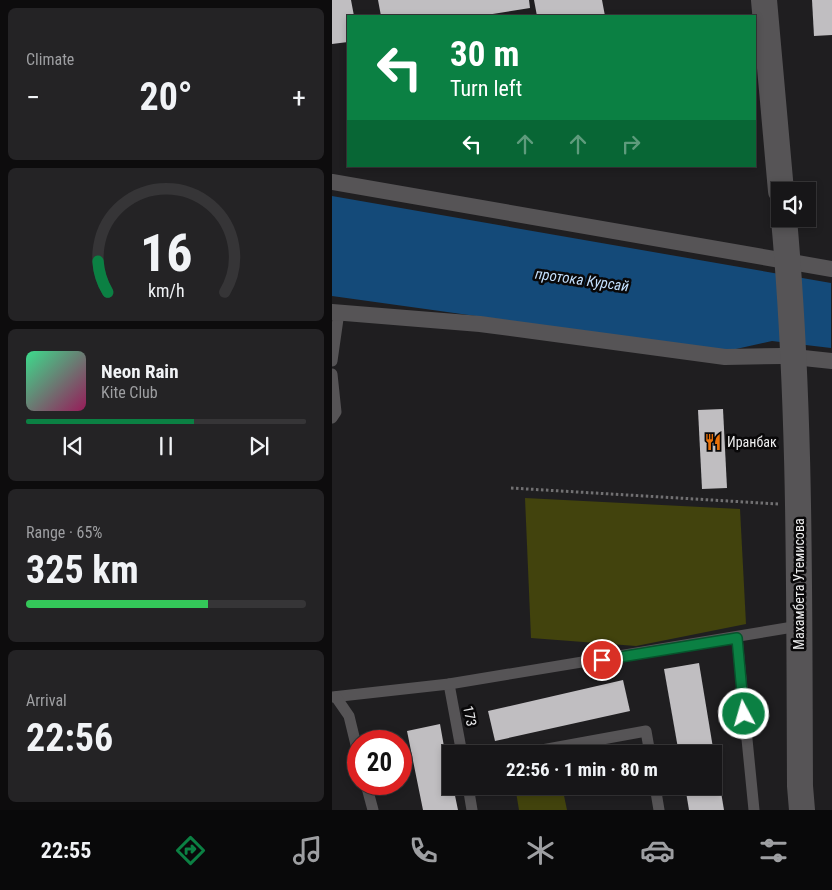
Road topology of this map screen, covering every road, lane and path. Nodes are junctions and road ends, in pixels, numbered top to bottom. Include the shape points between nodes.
1 (764, 0) edge
2 (332, 182) edge
3 (780, 182) edge
4 (785, 227) edge
5 (788, 262) junction
6 (832, 269) edge
7 (336, 312) edge
8 (788, 357) junction
9 (332, 361) edge
10 (832, 361) edge
11 (332, 374) edge
12 (332, 418) edge
13 (512, 488) dead end
14 (798, 506) junction
15 (799, 626) junction
16 (737, 638) junction
17 (449, 684) junction
18 (334, 697) edge
19 (352, 730) edge
20 (460, 745) edge
21 (569, 745) edge
22 (648, 745) edge
23 (369, 795) edge
24 (470, 795) edge
25 (656, 795) edge
26 (373, 810) edge
27 (472, 810) edge
28 (659, 810) edge
29 (754, 810) edge
30 (802, 810) edge

1 - 3 street
2 - 5 street
4 - 5 street, Махамбета Утемисова
5 - 6 street
5 - 8 street, Махамбета Утемисова
7 - 8 street via 480,324 725,357
7 - 9 lane
8 - 10 street
8 - 14 street, Махамбета Утемисова
11 - 12 lane via 336,412
13 - 14 path
14 - 15 street, Махамбета Утемисова
15 - 16 lane
15 - 30 street, Махамбета Утемисова
16 - 17 lane
16 - 29 lane
17 - 18 lane
17 - 20 lane, 173
18 - 19 lane via 349,716
21 - 22 lane via 646,731
23 - 26 lane
24 - 27 lane
25 - 28 lane

